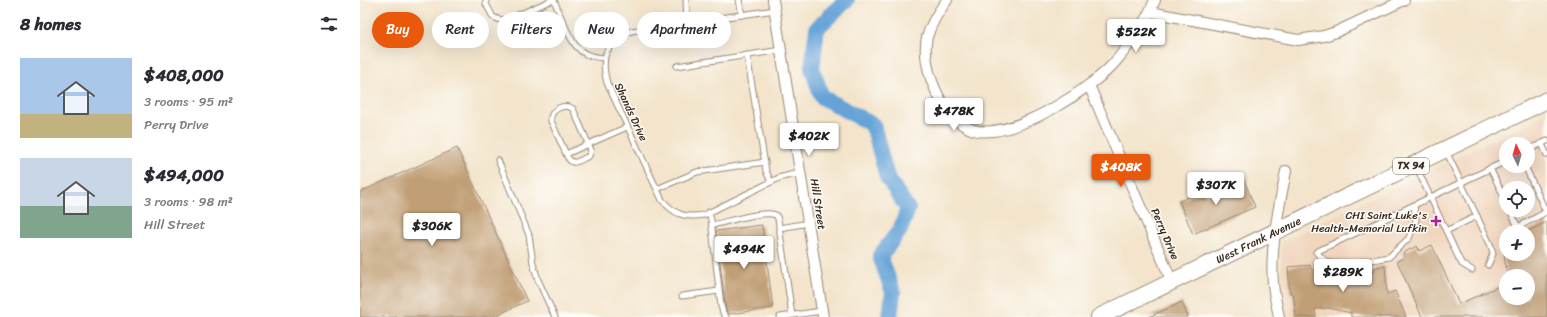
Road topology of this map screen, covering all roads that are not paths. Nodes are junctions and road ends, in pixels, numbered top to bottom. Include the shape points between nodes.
1 (486, 0) edge
2 (553, 0) edge
3 (686, 0) edge
4 (739, 0) edge
5 (947, 0) edge
6 (1154, 0) edge
7 (1404, 0) edge
8 (774, 5) edge
9 (687, 12) edge
10 (1150, 12) junction
11 (742, 15) junction
12 (731, 17) edge
13 (637, 30) edge
14 (781, 50) junction
15 (747, 55) junction
16 (604, 58) junction
17 (677, 66) dead end
18 (1089, 85) junction
19 (1547, 100) edge
20 (627, 127) junction
21 (1544, 142) edge
22 (588, 144) junction
23 (1535, 146) edge
24 (1445, 149) junction
25 (566, 154) junction
26 (1547, 155) edge
27 (498, 160) dead end
28 (765, 162) junction
29 (1415, 164) junction
30 (1499, 164) edge
31 (1490, 168) junction
32 (1286, 171) dead end
33 (801, 174) junction
34 (771, 182) junction
35 (1461, 182) junction
36 (1499, 187) edge
37 (1535, 188) edge
38 (657, 189) junction
39 (1430, 197) junction
40 (1414, 205) junction
41 (709, 212) junction
42 (1477, 216) junction
43 (1513, 217) edge
44 (809, 223) junction
45 (712, 225) junction
46 (779, 228) junction
47 (1275, 231) junction
48 (1446, 231) junction
49 (1361, 262) dead end
50 (1348, 263) dead end
51 (1488, 265) dead end
52 (1472, 270) dead end
53 (1172, 282) junction
54 (719, 291) junction
55 (682, 296) dead end
56 (823, 314) edge
57 (792, 315) junction
58 (555, 317) edge
59 (726, 317) edge
60 (780, 317) edge
61 (1099, 317) edge
62 (1280, 317) edge

1 - 2 lane via 493,17 504,20
2 - 16 lane via 579,50
3 - 9 lane
4 - 11 lane
5 - 18 street via 934,18 927,39 928,66 937,94 961,124 978,131 1003,129 1036,117
6 - 10 street
7 - 10 street via 1336,32 1298,40
8 - 11 lane
8 - 14 street, Hill Street
10 - 18 street via 1115,62
11 - 12 lane
13 - 16 lane via 618,38
14 - 15 lane
14 - 33 street, Hill Street
15 - 17 lane
15 - 28 lane
16 - 20 lane, Shands Drive via 607,83
18 - 53 street, Perry Drive
19 - 24 main road, West Frank Avenue / TX 94
20 - 22 lane
20 - 38 lane, Shands Drive
21 - 23 lane
21 - 26 lane
22 - 25 lane
22 - 25 lane via 591,150 589,156 576,162 568,160
22 - 25 lane via 573,109 564,106 555,110 551,112 550,121
24 - 29 main road, West Frank Avenue / TX 94
24 - 35 lane
27 - 58 lane via 529,235 538,280
28 - 34 lane
28 - 38 lane via 697,172
29 - 39 lane
29 - 47 main road, West Frank Avenue / TX 94
30 - 31 lane
31 - 35 lane
31 - 36 lane
32 - 47 street
33 - 34 lane, Shands Drive
33 - 44 street, Hill Street
34 - 41 lane, Shands Drive
35 - 39 lane
35 - 42 lane
37 - 43 lane via 1546,212 1518,227
38 - 41 lane, Shands Drive via 667,206 679,214 693,216
39 - 40 lane
39 - 48 lane
40 - 49 lane via 1416,220 1408,238 1389,257
40 - 50 lane via 1316,252 1326,263
41 - 45 lane
42 - 48 lane
42 - 51 lane via 1491,246 1492,254
44 - 46 lane
44 - 56 street, Hill Street
45 - 46 lane via 771,214 777,217
45 - 54 lane
46 - 57 lane
47 - 53 main road, West Frank Avenue / TX 94
47 - 62 street via 1273,284
48 - 52 lane via 1462,264
53 - 61 main road, West Frank Avenue / TX 94
54 - 55 lane
54 - 59 lane
56 - 57 lane
57 - 60 lane

